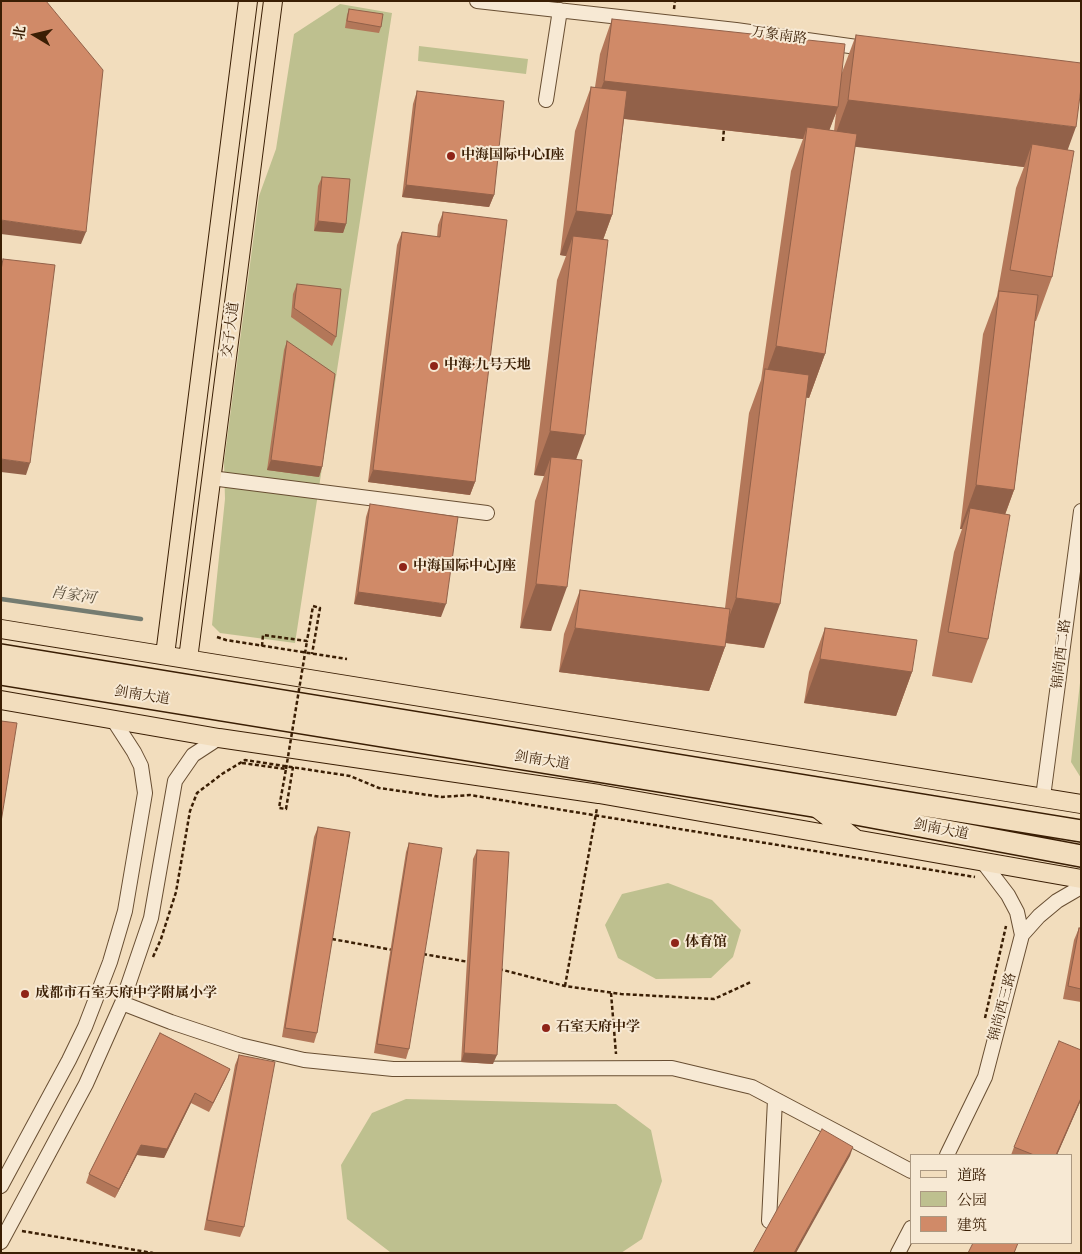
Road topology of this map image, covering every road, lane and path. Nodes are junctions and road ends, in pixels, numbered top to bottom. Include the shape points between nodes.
1 (248, 1) edge
2 (273, 1) edge
3 (477, 1) edge
4 (560, 10) junction
5 (884, 51) edge
6 (546, 100) dead end
7 (725, 123) edge
8 (722, 141) dead end
9 (211, 478) junction
10 (1081, 511) edge
11 (488, 513) dead end
12 (1, 629) edge
13 (217, 637) dead end
14 (307, 642) junction
15 (262, 646) junction
16 (312, 654) junction
17 (1, 655) edge
18 (165, 656) junction
19 (188, 659) junction
20 (347, 659) dead end
21 (1, 674) edge
22 (1, 700) edge
23 (112, 718) junction
24 (219, 738) junction
25 (241, 762) junction
26 (293, 767) junction
27 (286, 769) junction
28 (599, 794) junction
29 (1043, 797) junction
30 (1081, 804) edge
31 (814, 806) junction
32 (596, 816) junction
33 (1081, 831) edge
34 (858, 840) junction
35 (1081, 856) edge
36 (982, 861) junction
37 (979, 878) dead end
38 (1081, 879) edge
39 (1081, 887) edge
40 (1007, 921) dead end
41 (1022, 935) junction
42 (331, 939) edge
43 (398, 951) edge
44 (415, 953) edge
45 (150, 963) dead end
46 (475, 963) edge
47 (491, 967) edge
48 (750, 982) dead end
49 (565, 986) junction
50 (611, 992) junction
51 (122, 1003) junction
52 (983, 1026) dead end
53 (617, 1068) junction
54 (775, 1100) junction
55 (947, 1154) edge
56 (910, 1170) edge
57 (1, 1186) edge
58 (769, 1221) edge
59 (8, 1229) junction
60 (910, 1230) edge
61 (1, 1242) edge
62 (153, 1253) edge
63 (898, 1253) edge

1 - 18 main road, 交子大道
2 - 9 main road, 交子大道
3 - 4 street, 万象南路
4 - 5 street, 万象南路
4 - 6 street
7 - 8 path
9 - 11 street
9 - 19 main road, 交子大道
10 - 29 street, 锦尚西二路
12 - 18 main road
13 - 15 path
14 - 15 path via 263,635
14 - 16 path via 313,606 320,608
14 - 27 path, bridge
15 - 16 path
16 - 20 path
17 - 33 highway, 剑南大道
18 - 19 main road
19 - 29 main road
21 - 31 highway, 剑南大道
22 - 23 main road
23 - 24 main road
23 - 57 street via 141,766 145,793 125,911 110,962 85,1026
24 - 28 main road
24 - 51 street via 193,755 174,781 151,918
25 - 26 path
25 - 27 path
25 - 45 path via 197,792 190,811 176,892 162,939
26 - 27 path via 286,809 279,808
26 - 32 path via 350,776 379,788 442,797 470,795
28 - 32 path
28 - 34 main road
29 - 30 main road
31 - 34 main road
31 - 35 highway, 剑南大道
32 - 37 path
32 - 49 path
34 - 36 main road
36 - 38 main road
36 - 41 street, 锦尚西三路 via 1017,912
39 - 41 street via 1057,901
40 - 52 path
41 - 55 street, 锦尚西三路 via 985,1077
42 - 43 path
44 - 46 path
47 - 49 path
48 - 50 path via 714,999
49 - 50 path
50 - 53 path
51 - 53 street via 240,1045 304,1060 393,1069
51 - 59 street via 86,1084
53 - 54 street via 672,1068 752,1088
54 - 56 street
54 - 58 street
59 - 61 street
59 - 62 path
60 - 63 street

